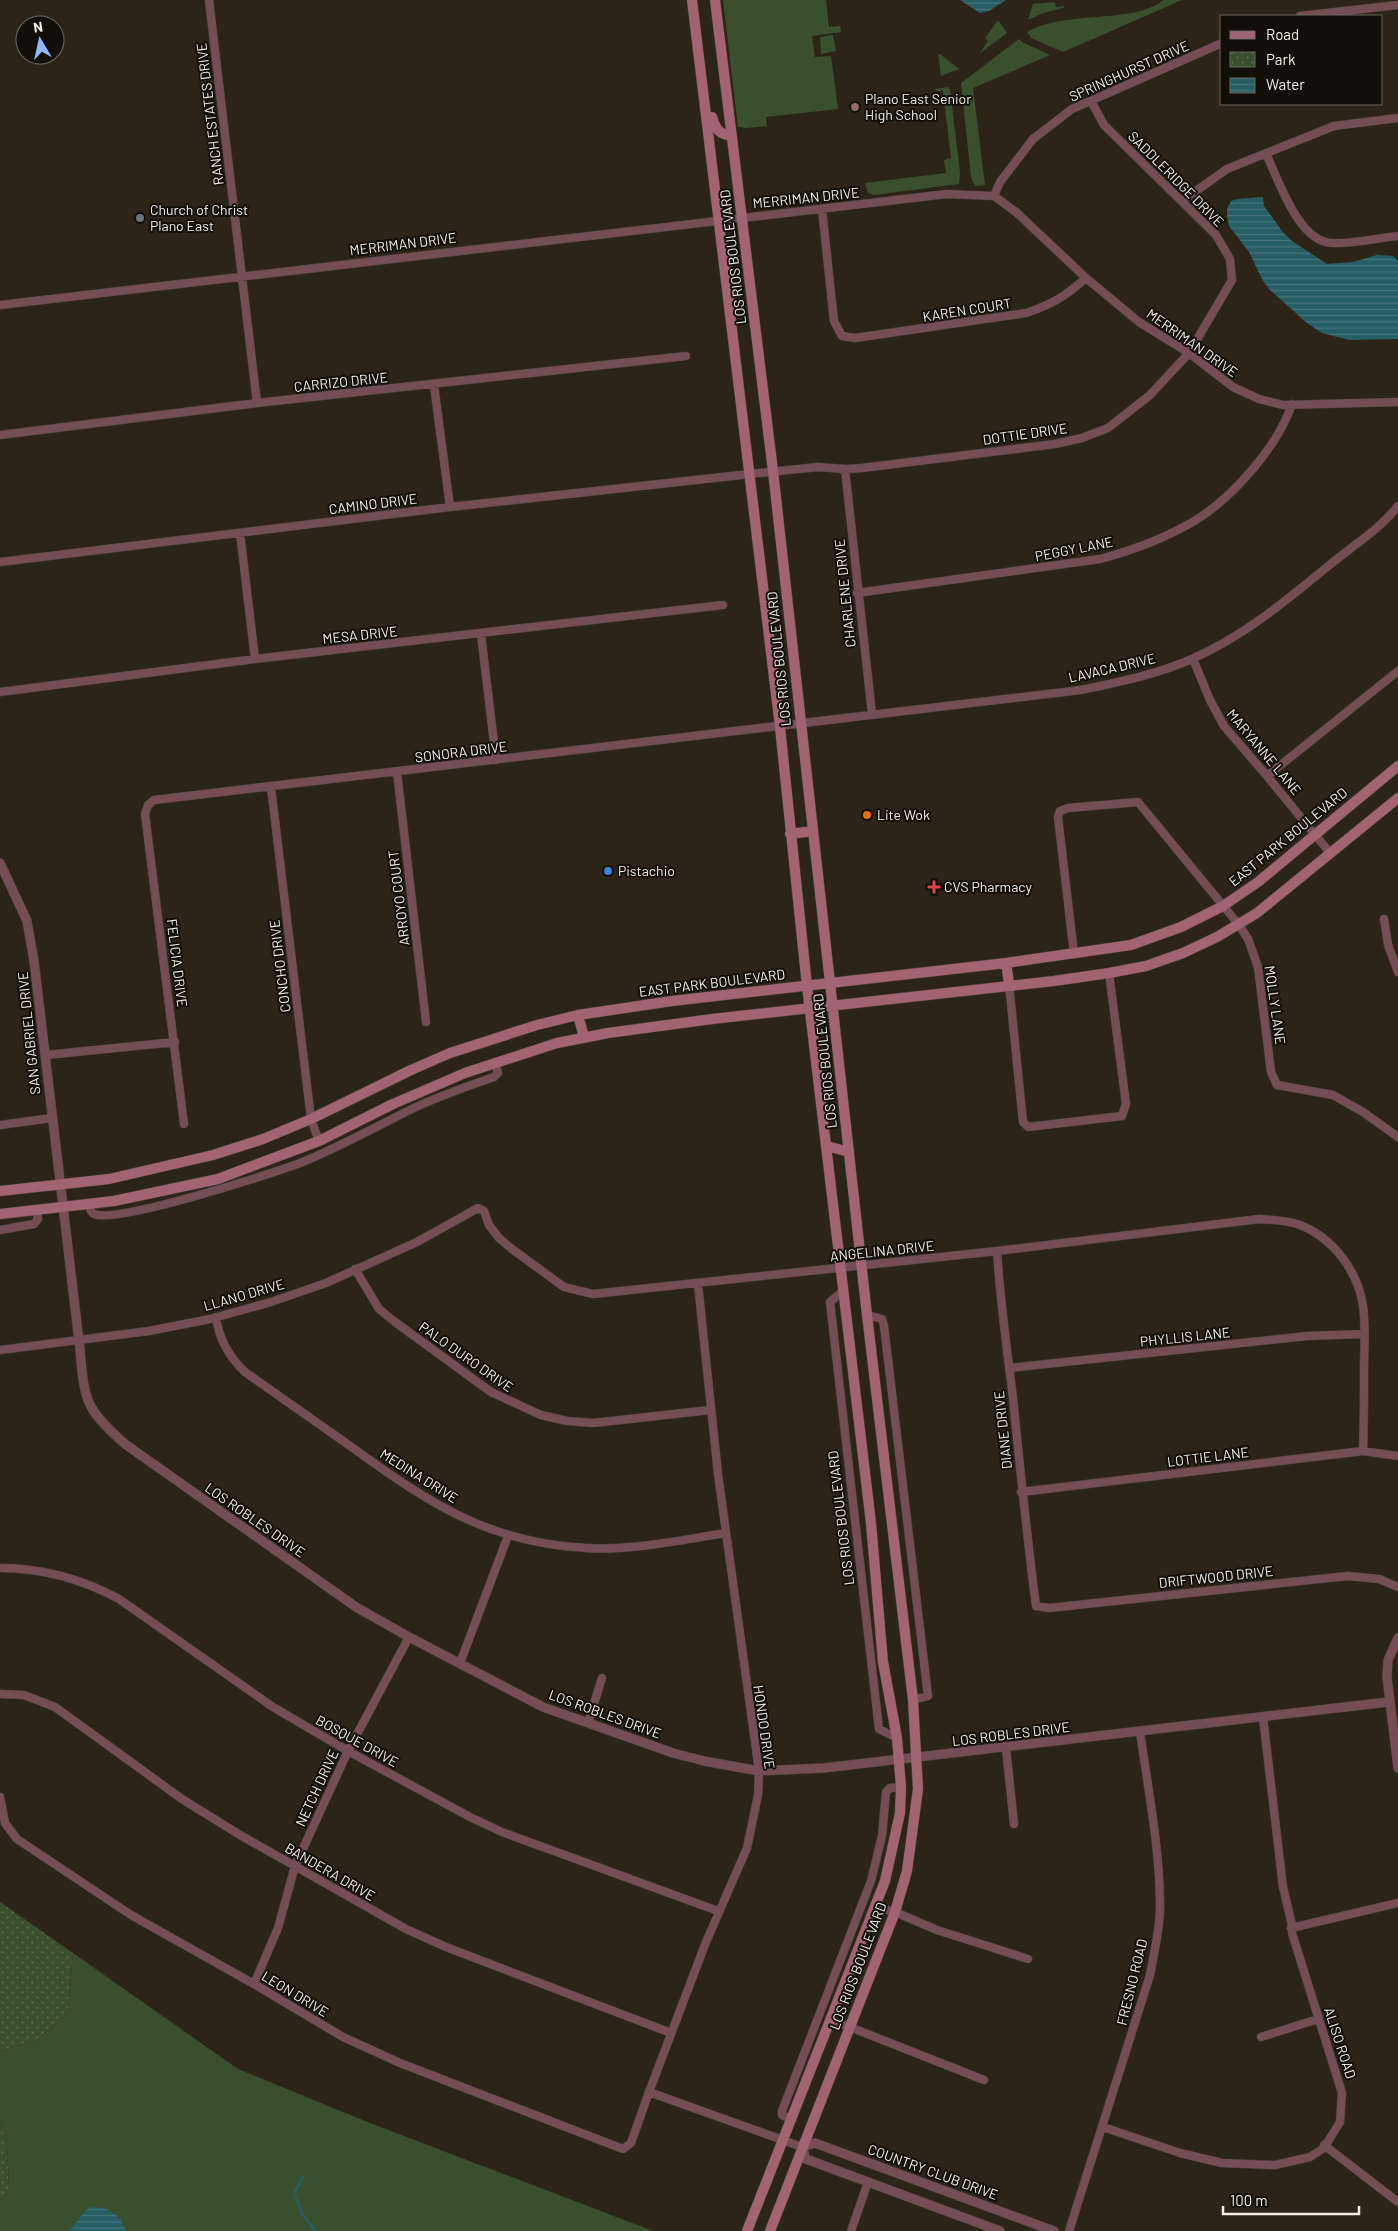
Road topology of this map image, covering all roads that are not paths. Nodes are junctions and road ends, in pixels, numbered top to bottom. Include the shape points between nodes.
1 (209, 0) edge
2 (692, 0) edge
3 (715, 0) edge
4 (1398, 5) edge
5 (1309, 15) edge
6 (1220, 44) edge
7 (703, 83) junction
8 (1091, 101) junction
9 (1398, 118) edge
10 (732, 136) junction
11 (1266, 154) junction
12 (994, 196) junction
13 (1182, 201) junction
14 (822, 209) junction
15 (742, 218) junction
16 (719, 221) junction
17 (1398, 236) edge
18 (243, 276) junction
19 (1086, 278) junction
20 (1232, 280) joint
21 (0, 305) edge
22 (1189, 353) junction
23 (686, 356) dead end
24 (434, 384) junction
25 (1398, 402) edge
26 (257, 403) junction
27 (1292, 404) junction
28 (0, 435) edge
29 (844, 469) junction
30 (772, 471) junction
31 (750, 474) junction
32 (1398, 506) edge
33 (450, 507) junction
34 (240, 534) junction
35 (0, 562) edge
36 (857, 593) junction
37 (723, 605) dead end
38 (481, 634) junction
39 (255, 659) junction
40 (1193, 659) junction
41 (1398, 671) edge
42 (0, 692) edge
43 (872, 714) junction
44 (800, 724) junction
45 (780, 727) junction
46 (496, 760) junction
47 (1398, 766) edge
48 (397, 772) junction
49 (1267, 776) junction
50 (271, 787) junction
51 (1398, 798) edge
52 (148, 805) joint
53 (813, 831) junction
54 (790, 834) junction
55 (1315, 834) junction
56 (1330, 853) junction
57 (0, 863) edge
58 (1223, 906) junction
59 (1384, 919) dead end
60 (1239, 925) junction
61 (1074, 954) junction
62 (1006, 963) junction
63 (1398, 972) edge
64 (1109, 974) junction
65 (831, 983) junction
66 (1009, 984) junction
67 (807, 986) junction
68 (833, 1006) junction
69 (810, 1008) junction
70 (578, 1015) junction
71 (426, 1022) dead end
72 (584, 1037) junction
73 (175, 1042) junction
74 (46, 1055) junction
75 (495, 1062) junction
76 (52, 1118) junction
77 (311, 1119) junction
78 (184, 1124) dead end
79 (0, 1125) edge
80 (1398, 1137) edge
81 (319, 1141) junction
82 (828, 1151) junction
83 (849, 1152) junction
84 (60, 1184) junction
85 (0, 1192) edge
86 (88, 1204) junction
87 (62, 1206) junction
88 (478, 1208) joint
89 (37, 1209) junction
90 (0, 1214) edge
91 (0, 1230) edge
92 (997, 1251) junction
93 (862, 1266) junction
94 (841, 1268) junction
95 (356, 1269) junction
96 (698, 1284) junction
97 (843, 1291) junction
98 (867, 1315) junction
99 (216, 1317) junction
100 (1364, 1334) junction
101 (79, 1341) junction
102 (0, 1350) edge
103 (1009, 1368) junction
104 (710, 1410) junction
105 (1363, 1451) junction
106 (1398, 1456) edge
107 (1022, 1492) junction
108 (725, 1533) junction
109 (508, 1536) junction
110 (0, 1568) edge
111 (1398, 1587) edge
112 (1036, 1606) joint
113 (409, 1637) junction
114 (1398, 1638) edge
115 (460, 1663) junction
116 (602, 1678) dead end
117 (0, 1694) edge
118 (913, 1700) junction
119 (1393, 1701) edge
120 (1263, 1717) junction
121 (588, 1723) junction
122 (1140, 1732) junction
123 (897, 1738) junction
124 (1006, 1748) junction
125 (348, 1751) junction
126 (917, 1758) junction
127 (898, 1760) junction
128 (1398, 1768) edge
129 (759, 1771) junction
130 (901, 1787) junction
131 (0, 1797) edge
132 (1014, 1824) dead end
133 (295, 1866) junction
134 (1398, 1903) edge
135 (876, 1907) junction
136 (718, 1911) junction
137 (895, 1912) junction
138 (1291, 1928) junction
139 (1028, 1959) dead end
140 (254, 1984) junction
141 (1318, 2019) junction
142 (832, 2020) junction
143 (849, 2027) junction
144 (671, 2033) junction
145 (1261, 2037) dead end
146 (984, 2080) dead end
147 (649, 2092) junction
148 (792, 2120) junction
149 (1103, 2126) junction
150 (784, 2141) junction
151 (1324, 2145) junction
152 (802, 2148) junction
153 (623, 2149) joint
154 (868, 2182) junction
155 (1398, 2202) edge
156 (995, 2230) edge
157 (747, 2231) edge
158 (770, 2231) edge
159 (851, 2231) edge
160 (1054, 2231) edge
161 (1069, 2231) edge

1 - 18 street, RANCH ESTATES DRIVE
2 - 7 main road, LOS RIOS BOULEVARD
3 - 10 main road, LOS RIOS BOULEVARD
4 - 5 street
6 - 8 street, SPRINGHURST DRIVE
7 - 10 main road via 715,128 721,135
7 - 16 main road, LOS RIOS BOULEVARD
8 - 12 street, SPRINGHURST DRIVE via 1072,109 1033,139 1000,182
8 - 13 street, SADDLERIDGE DRIVE via 1104,125
9 - 11 street via 1334,126
10 - 15 main road, LOS RIOS BOULEVARD
11 - 13 street via 1227,169
11 - 17 street via 1303,227 1318,240 1332,243
12 - 14 street, MERRIMAN DRIVE via 947,194
12 - 19 street, MERRIMAN DRIVE via 1016,212
13 - 20 street, SADDLERIDGE DRIVE via 1216,235 1230,258
14 - 15 street, MERRIMAN DRIVE
14 - 19 street, KAREN COURT via 834,321 842,336 855,338 1026,313 1063,298
15 - 16 street, MERRIMAN DRIVE
15 - 30 main road, LOS RIOS BOULEVARD
16 - 18 street, MERRIMAN DRIVE
16 - 31 main road, LOS RIOS BOULEVARD
18 - 21 street, MERRIMAN DRIVE
18 - 26 street, RANCH ESTATES DRIVE
19 - 22 street, MERRIMAN DRIVE via 1139,322
20 - 22 street, DOTTIE DRIVE
22 - 27 street, MERRIMAN DRIVE via 1233,387 1259,399
22 - 29 street, DOTTIE DRIVE via 1150,395 1128,413 1108,428 1082,438
23 - 24 street, CARRIZO DRIVE
24 - 26 street, CARRIZO DRIVE
24 - 33 street
25 - 27 street, MERRIMAN DRIVE
26 - 28 street, CARRIZO DRIVE
27 - 36 street, PEGGY LANE via 1286,424 1248,475 1197,519 1166,536 1100,560
29 - 30 street, DOTTIE DRIVE via 818,467
29 - 36 street, CHARLENE DRIVE
30 - 31 street, DOTTIE DRIVE
30 - 44 main road, LOS RIOS BOULEVARD
31 - 33 street, CAMINO DRIVE
31 - 45 main road, LOS RIOS BOULEVARD
32 - 40 street, LAVACA DRIVE via 1268,615
33 - 34 street, CAMINO DRIVE
34 - 35 street, CAMINO DRIVE
34 - 39 street
36 - 43 street, CHARLENE DRIVE
37 - 38 street, MESA DRIVE
38 - 39 street, MESA DRIVE
38 - 46 street
39 - 42 street, MESA DRIVE
40 - 43 street, LAVACA DRIVE via 1121,682 1081,690
40 - 49 street, MARYANNE LANE via 1224,726
41 - 49 street
43 - 44 street, LAVACA DRIVE
44 - 45 street, LAVACA DRIVE
44 - 53 main road, LOS RIOS BOULEVARD
45 - 46 street, SONORA DRIVE
45 - 54 main road, LOS RIOS BOULEVARD
46 - 48 street, SONORA DRIVE
47 - 55 main road, EAST PARK BOULEVARD
48 - 50 street, SONORA DRIVE
48 - 71 street, ARROYO COURT
49 - 55 street, MARYANNE LANE
50 - 52 street, SONORA DRIVE via 154,800
50 - 77 street, CONCHO DRIVE
51 - 56 main road
52 - 73 street, FELICIA DRIVE via 145,814
53 - 54 main road
53 - 65 main road, LOS RIOS BOULEVARD
54 - 67 main road, LOS RIOS BOULEVARD
55 - 56 street, MARYANNE LANE
55 - 58 main road, EAST PARK BOULEVARD via 1258,882
56 - 60 main road
57 - 74 street, SAN GABRIEL DRIVE via 27,920
58 - 60 street, MOLLY LANE
58 - 61 main road, EAST PARK BOULEVARD via 1181,927 1131,945
58 - 61 street, MOLLY LANE via 1138,802 1068,808 1060,811 1058,817
59 - 63 street via 1388,945
60 - 64 main road via 1183,953
60 - 80 street, MOLLY LANE via 1258,967 1274,1082 1282,1087 1333,1095
61 - 62 main road, EAST PARK BOULEVARD
62 - 65 main road, EAST PARK BOULEVARD
62 - 66 main road
64 - 66 main road
64 - 66 street via 1126,1104 1122,1116 1028,1127 1023,1122
65 - 67 main road, EAST PARK BOULEVARD
65 - 68 main road, LOS RIOS BOULEVARD
66 - 68 main road
67 - 69 main road, LOS RIOS BOULEVARD
67 - 70 main road, EAST PARK BOULEVARD
68 - 69 main road
68 - 83 main road, LOS RIOS BOULEVARD
69 - 72 main road
69 - 82 main road, LOS RIOS BOULEVARD
70 - 72 main road
70 - 77 main road, EAST PARK BOULEVARD via 450,1053
72 - 75 main road
73 - 74 street
73 - 78 street, FELICIA DRIVE
74 - 76 street, SAN GABRIEL DRIVE
75 - 81 main road via 393,1104
75 - 86 street via 498,1073 494,1077 418,1107 333,1149 266,1175 128,1211 94,1214
76 - 79 street
76 - 84 street, SAN GABRIEL DRIVE
77 - 81 street, CONCHO DRIVE
77 - 84 main road, EAST PARK BOULEVARD via 263,1139 188,1162 109,1179
81 - 86 main road via 185,1187
82 - 83 main road
82 - 94 main road, LOS RIOS BOULEVARD
83 - 93 main road, LOS RIOS BOULEVARD
84 - 85 main road, EAST PARK BOULEVARD
84 - 87 street, SAN GABRIEL DRIVE
86 - 87 main road
87 - 89 main road
87 - 101 street, LOS ROBLES DRIVE
88 - 95 street, LLANO DRIVE via 417,1242
88 - 96 street, ANGELINA DRIVE via 484,1210 498,1238 564,1287 593,1294
89 - 90 main road
89 - 91 street via 38,1219 34,1224
92 - 93 street, ANGELINA DRIVE
92 - 100 street, ANGELINA DRIVE via 1259,1218 1299,1225 1320,1235 1348,1266 1363,1305
92 - 103 street, DIANE DRIVE
93 - 94 street, ANGELINA DRIVE
93 - 98 main road, LOS RIOS BOULEVARD
94 - 96 street, ANGELINA DRIVE
94 - 97 main road, LOS RIOS BOULEVARD
95 - 99 street, LLANO DRIVE via 271,1302
95 - 104 street, PALO DURO DRIVE via 379,1309 490,1392 532,1412 567,1421 594,1423
96 - 104 street, HONDO DRIVE
97 - 123 main road, LOS RIOS BOULEVARD via 883,1662
97 - 123 street, LOS RIOS BOULEVARD via 830,1302 879,1729
98 - 118 main road, LOS RIOS BOULEVARD
98 - 118 street via 882,1319 884,1326 906,1498 928,1696
99 - 101 street, LLANO DRIVE
99 - 109 street, MEDINA DRIVE via 217,1329 226,1348 245,1372 406,1486 442,1508
100 - 103 street, PHYLLIS LANE via 1307,1336
100 - 105 street
101 - 102 street, LLANO DRIVE
101 - 113 street, LOS ROBLES DRIVE via 86,1392 92,1408 101,1422 125,1444 356,1607
103 - 107 street, DIANE DRIVE
104 - 108 street, HONDO DRIVE
105 - 106 street, LOTTIE LANE
105 - 107 street, LOTTIE LANE
107 - 112 street, DIANE DRIVE
108 - 109 street, MEDINA DRIVE via 588,1548 553,1546
108 - 129 street, HONDO DRIVE
109 - 115 street
110 - 125 street, BOSQUE DRIVE via 42,1571 100,1588 272,1707
111 - 112 street, DRIFTWOOD DRIVE via 1379,1580 1348,1576 1049,1608
113 - 115 street, LOS ROBLES DRIVE
113 - 125 street, NETCH DRIVE
114 - 119 street via 1388,1660
115 - 121 street, LOS ROBLES DRIVE via 543,1707
116 - 121 street
117 - 133 street, BANDERA DRIVE via 24,1695 55,1707 182,1799
118 - 126 main road, LOS RIOS BOULEVARD
119 - 120 street, LOS ROBLES DRIVE
119 - 128 street
120 - 122 street, LOS ROBLES DRIVE
120 - 138 street, ALISO ROAD via 1283,1887
121 - 129 street, LOS ROBLES DRIVE via 672,1753
122 - 124 street, LOS ROBLES DRIVE
122 - 149 street, FRESNO ROAD via 1159,1871 1160,1909 1150,1975
123 - 127 main road, LOS RIOS BOULEVARD
124 - 126 street, LOS ROBLES DRIVE
124 - 132 street
125 - 133 street, NETCH DRIVE
125 - 136 street, BOSQUE DRIVE via 502,1832
126 - 127 street, LOS ROBLES DRIVE
126 - 137 main road, LOS RIOS BOULEVARD via 918,1789 912,1838 907,1871
127 - 129 street, LOS ROBLES DRIVE
127 - 130 main road, LOS RIOS BOULEVARD
129 - 136 street, HONDO DRIVE via 758,1795 747,1848
130 - 135 main road, LOS RIOS BOULEVARD via 893,1850
130 - 148 street, LOS RIOS BOULEVARD via 890,1788 886,1792 882,1836 871,1881 782,2111 782,2115
131 - 140 street, LEON DRIVE via 5,1823 17,1839 131,1915
133 - 140 street, NETCH DRIVE via 278,1928
133 - 144 street, BANDERA DRIVE via 406,1929 446,1947
134 - 138 street
135 - 137 street
135 - 142 main road, LOS RIOS BOULEVARD
136 - 144 street, HONDO DRIVE
137 - 139 street via 937,1930
137 - 143 main road, LOS RIOS BOULEVARD
138 - 141 street, ALISO ROAD
140 - 153 street, LEON DRIVE via 343,2037 400,2063
141 - 145 street
141 - 151 street, ALISO ROAD via 1342,2093 1340,2122
142 - 143 street
142 - 148 main road, LOS RIOS BOULEVARD
143 - 146 street
143 - 152 main road, LOS RIOS BOULEVARD
144 - 147 street, HONDO DRIVE
147 - 150 street, COUNTRY CLUB DRIVE
147 - 153 street, HONDO DRIVE via 631,2143
148 - 150 main road, LOS RIOS BOULEVARD
149 - 151 street, ALISO ROAD via 1180,2153 1222,2163 1275,2165 1310,2157
149 - 161 street, FRESNO ROAD
150 - 152 street, COUNTRY CLUB DRIVE
150 - 157 main road, LOS RIOS BOULEVARD
151 - 155 street
152 - 154 street, COUNTRY CLUB DRIVE via 806,2159
152 - 158 main road, LOS RIOS BOULEVARD
152 - 160 street, COUNTRY CLUB DRIVE via 815,2143
154 - 156 street, COUNTRY CLUB DRIVE
154 - 159 street

